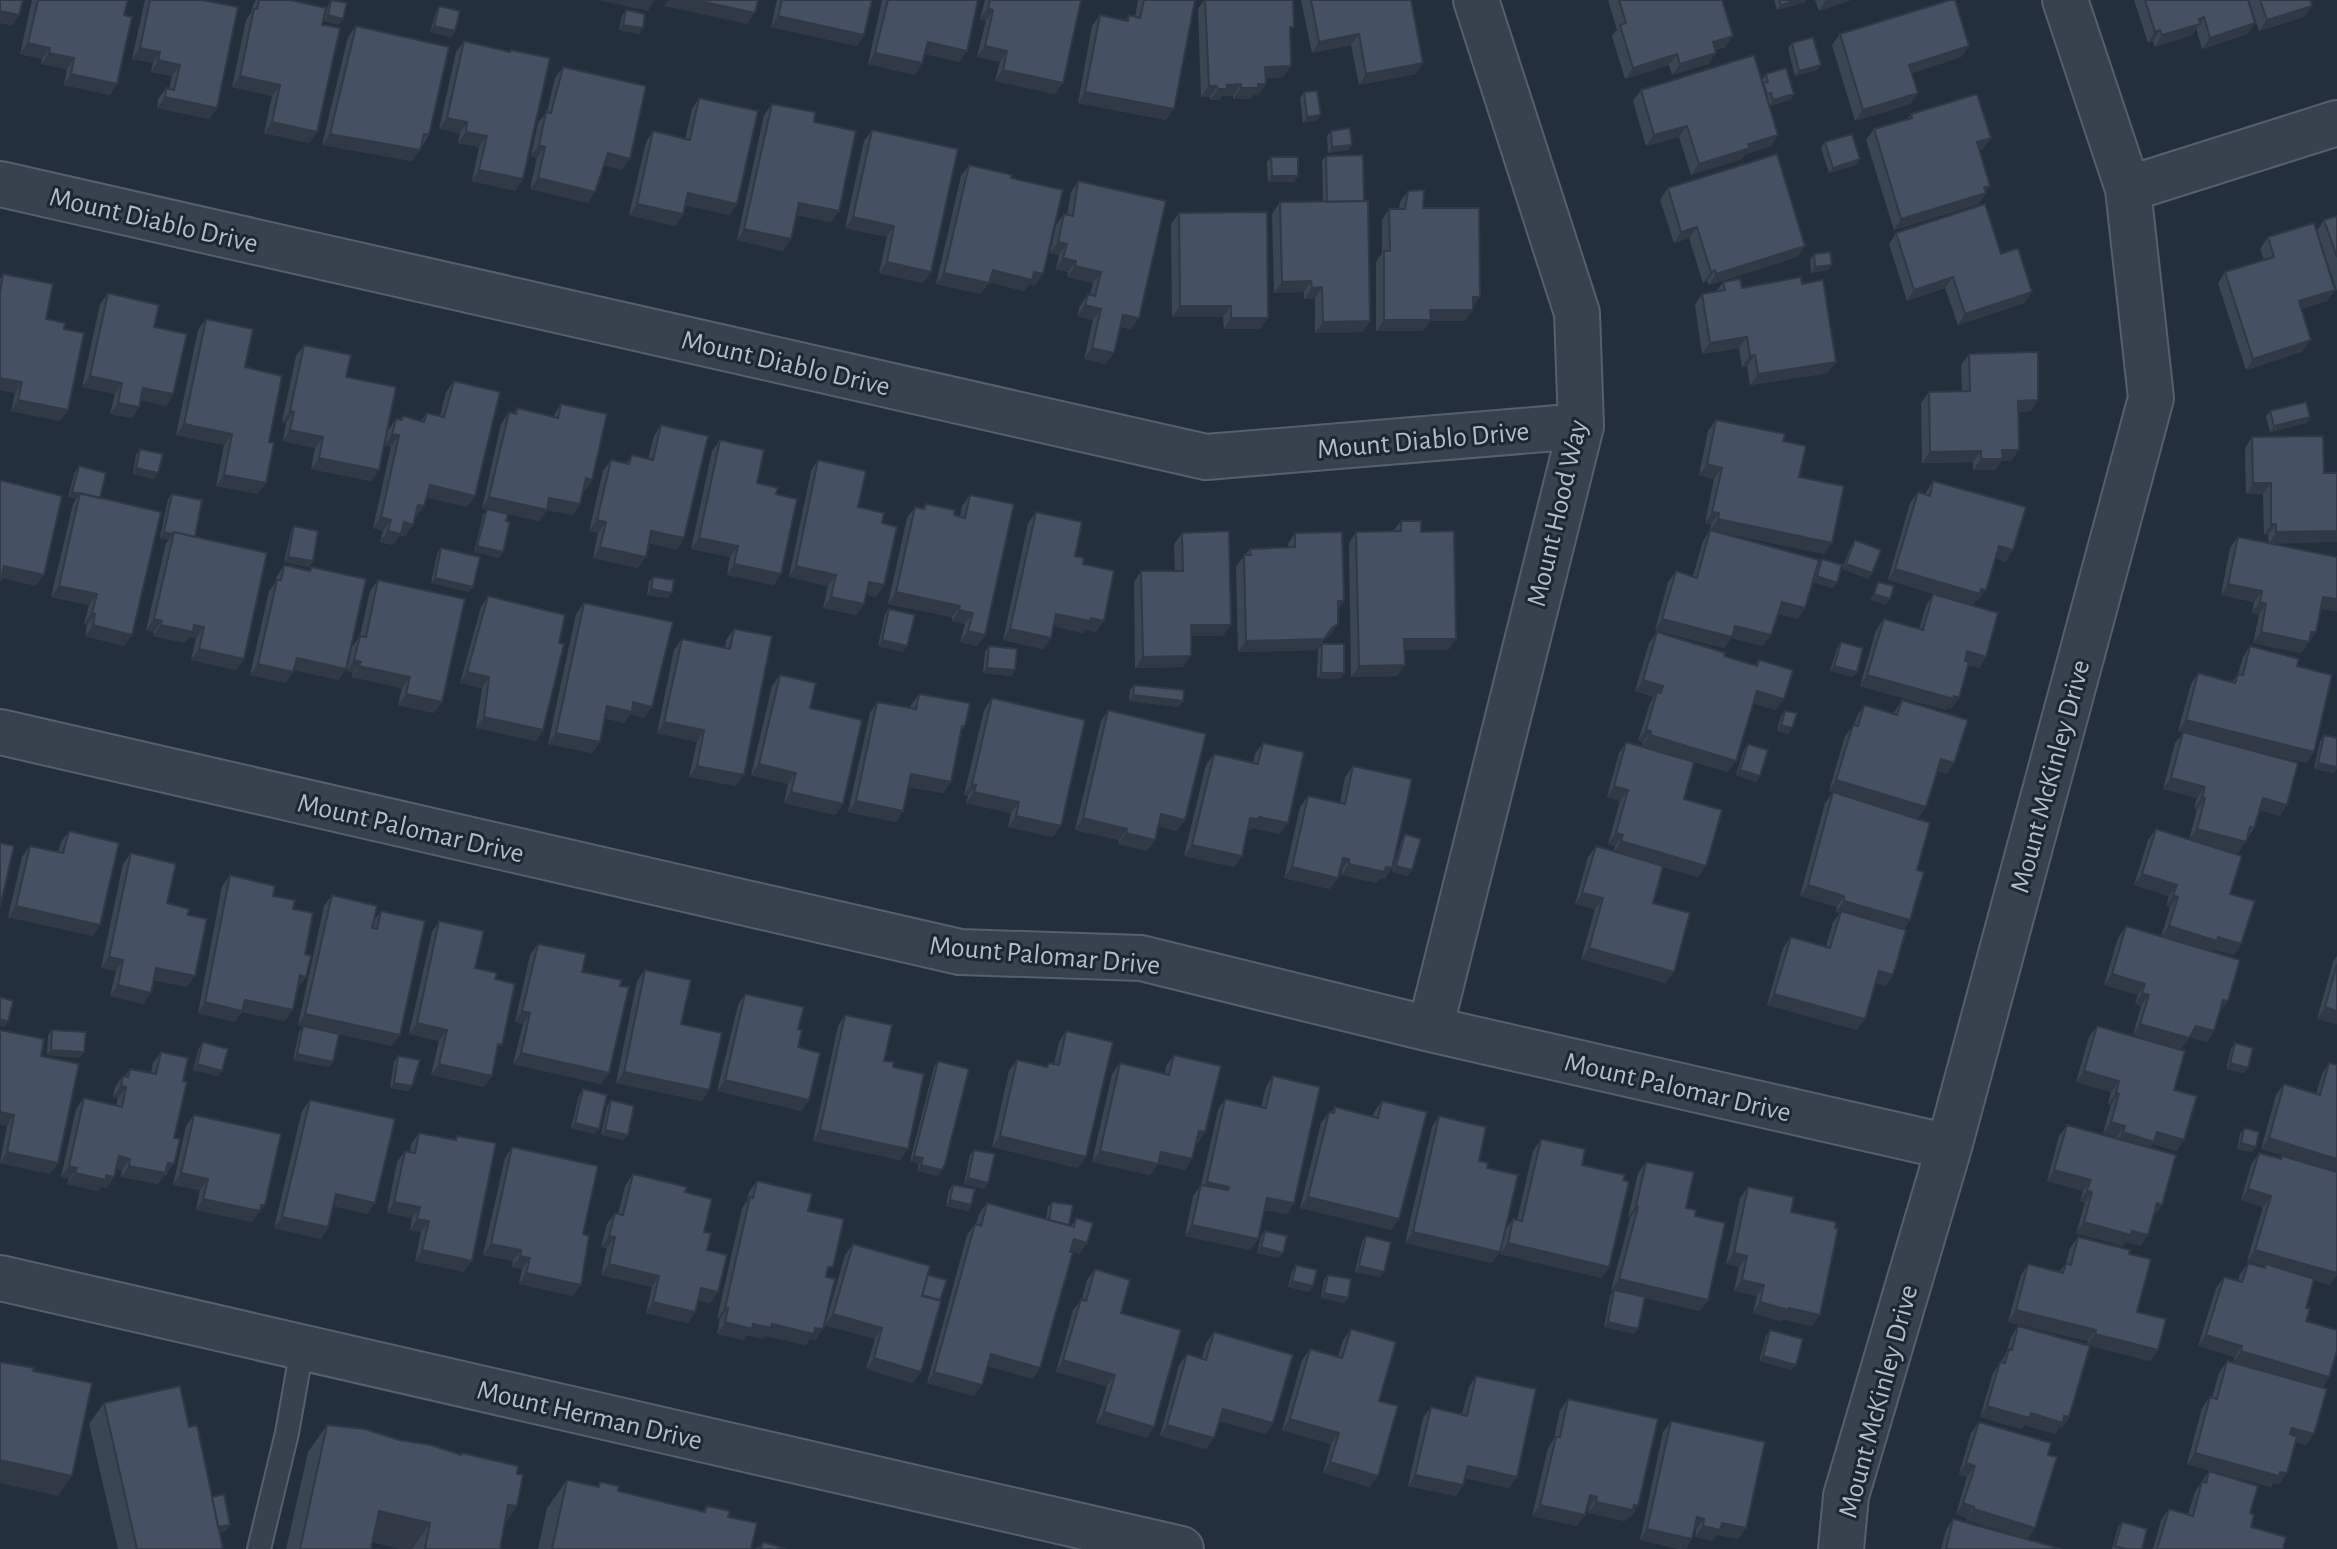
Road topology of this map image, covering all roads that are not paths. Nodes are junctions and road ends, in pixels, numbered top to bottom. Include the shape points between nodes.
1 (1476, 0) edge
2 (2065, 0) edge
3 (2337, 123) edge
4 (0, 184) edge
5 (2128, 189) junction
6 (1581, 426) junction
7 (0, 732) edge
8 (1430, 1029) junction
9 (1949, 1147) junction
10 (0, 1278) edge
11 (302, 1348) junction
12 (259, 1549) edge
13 (1181, 1549) edge
14 (1841, 1549) edge

1 - 6 street, Mount Hood Way via 1577,313
2 - 5 street, Mount McKinley Drive
3 - 5 street
4 - 6 street, Mount Diablo Drive via 1206,457
5 - 9 street, Mount McKinley Drive via 2151,398
6 - 8 street, Mount Hood Way
7 - 8 street, Mount Palomar Drive via 960,952 1141,958
8 - 9 street, Mount Palomar Drive
9 - 14 street, Mount McKinley Drive via 1846,1496
10 - 11 street, Mount Herman Drive
11 - 12 lane
11 - 13 street, Mount Herman Drive

